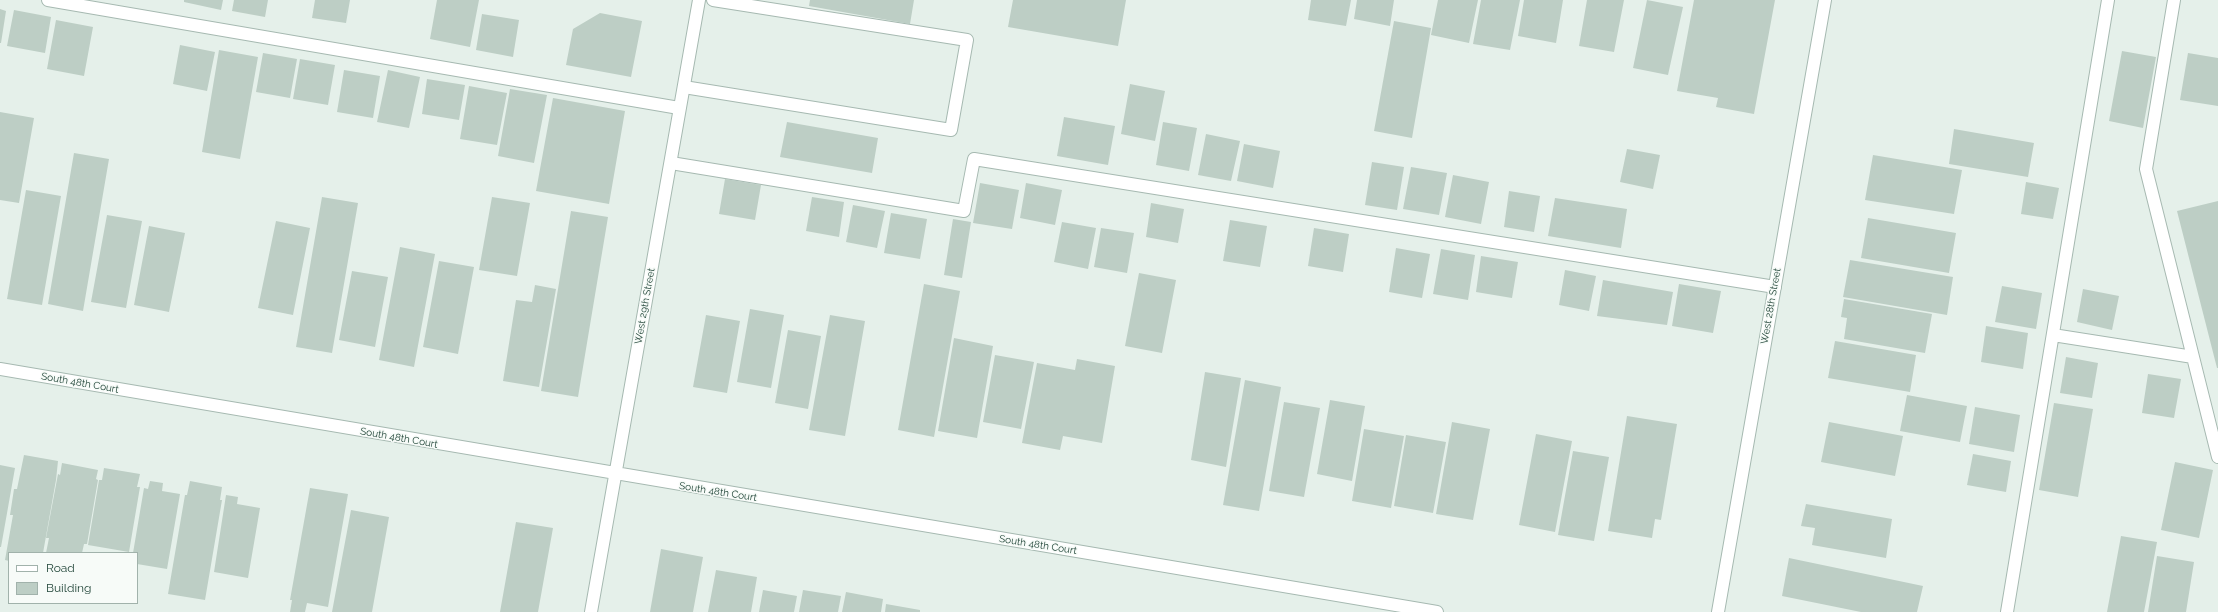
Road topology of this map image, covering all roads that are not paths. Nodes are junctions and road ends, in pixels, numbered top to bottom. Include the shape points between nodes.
1 (48, 0) edge
2 (699, 0) edge
3 (713, 0) edge
4 (1825, 0) edge
5 (2108, 0) edge
6 (2174, 0) edge
7 (684, 87) junction
8 (679, 108) junction
9 (671, 163) junction
10 (1775, 287) junction
11 (2053, 335) junction
12 (2193, 357) junction
13 (0, 370) edge
14 (2218, 458) edge
15 (616, 475) junction
16 (591, 612) edge
17 (1437, 612) edge
18 (1718, 612) edge
19 (2007, 612) edge

1 - 8 street
2 - 7 street, West 29th Street
3 - 7 street via 967,40 950,130
4 - 10 street, West 28th Street
5 - 11 street
6 - 12 street via 2146,169
7 - 8 street, West 29th Street
8 - 9 street, West 29th Street
9 - 10 street via 964,211 974,159
9 - 15 street, West 29th Street
10 - 18 street, West 28th Street
11 - 12 street
11 - 19 street
12 - 14 street
13 - 15 street, South 48th Court
15 - 16 street, West 29th Street
15 - 17 street, South 48th Court

